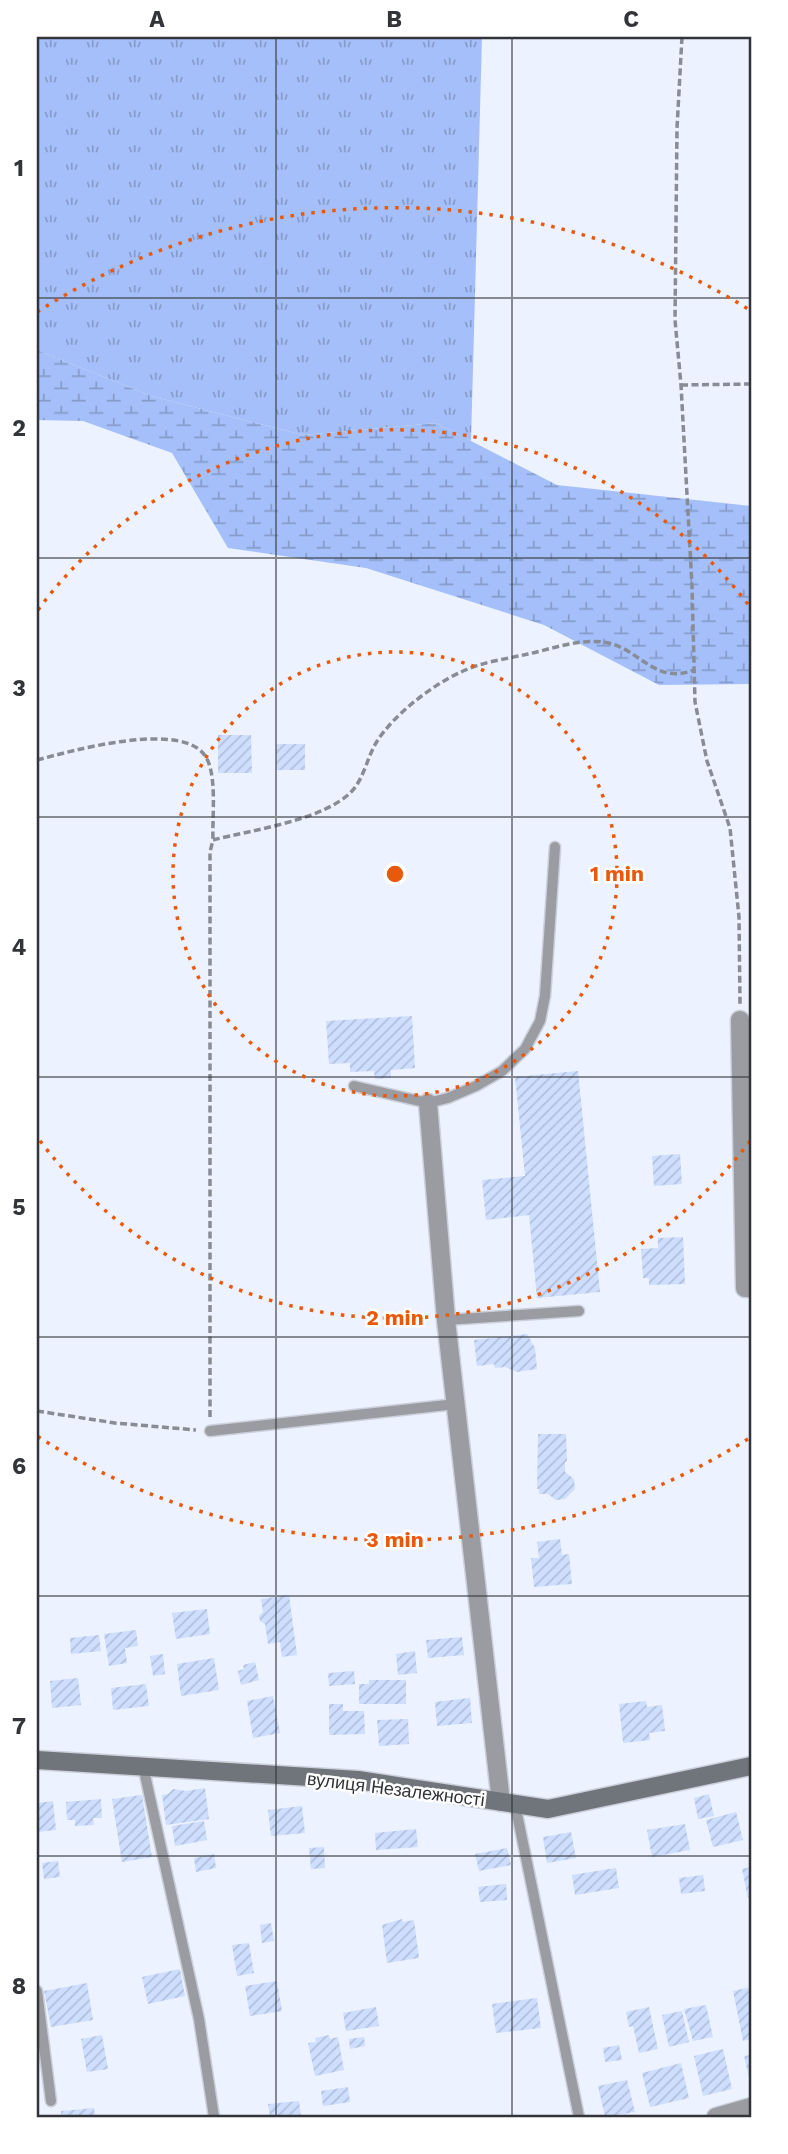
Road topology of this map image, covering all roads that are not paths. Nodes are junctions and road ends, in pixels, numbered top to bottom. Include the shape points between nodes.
1 (555, 847) dead end
2 (740, 1020) road end
3 (354, 1086) dead end
4 (428, 1103) junction
5 (751, 1287) edge
6 (579, 1311) dead end
7 (446, 1320) junction
8 (456, 1404) junction
9 (210, 1431) road end
10 (37, 1760) edge
11 (143, 1766) junction
12 (751, 1766) edge
13 (508, 1803) junction
14 (37, 1991) edge
15 (51, 2101) dead end
16 (751, 2107) edge
17 (214, 2117) edge
18 (579, 2117) edge
19 (716, 2117) edge

1 - 4 lane via 540,1021 525,1049 502,1070 476,1086
2 - 5 street via 745,1288
3 - 4 lane
4 - 7 street
6 - 7 lane
7 - 8 street
8 - 9 lane
8 - 13 street
10 - 11 street, вулиця Незалежності
11 - 13 street, вулиця Незалежності via 358,1780
11 - 17 lane via 199,2019
12 - 13 street, вулиця Незалежності via 548,1809
13 - 18 lane
14 - 15 lane
16 - 19 street

